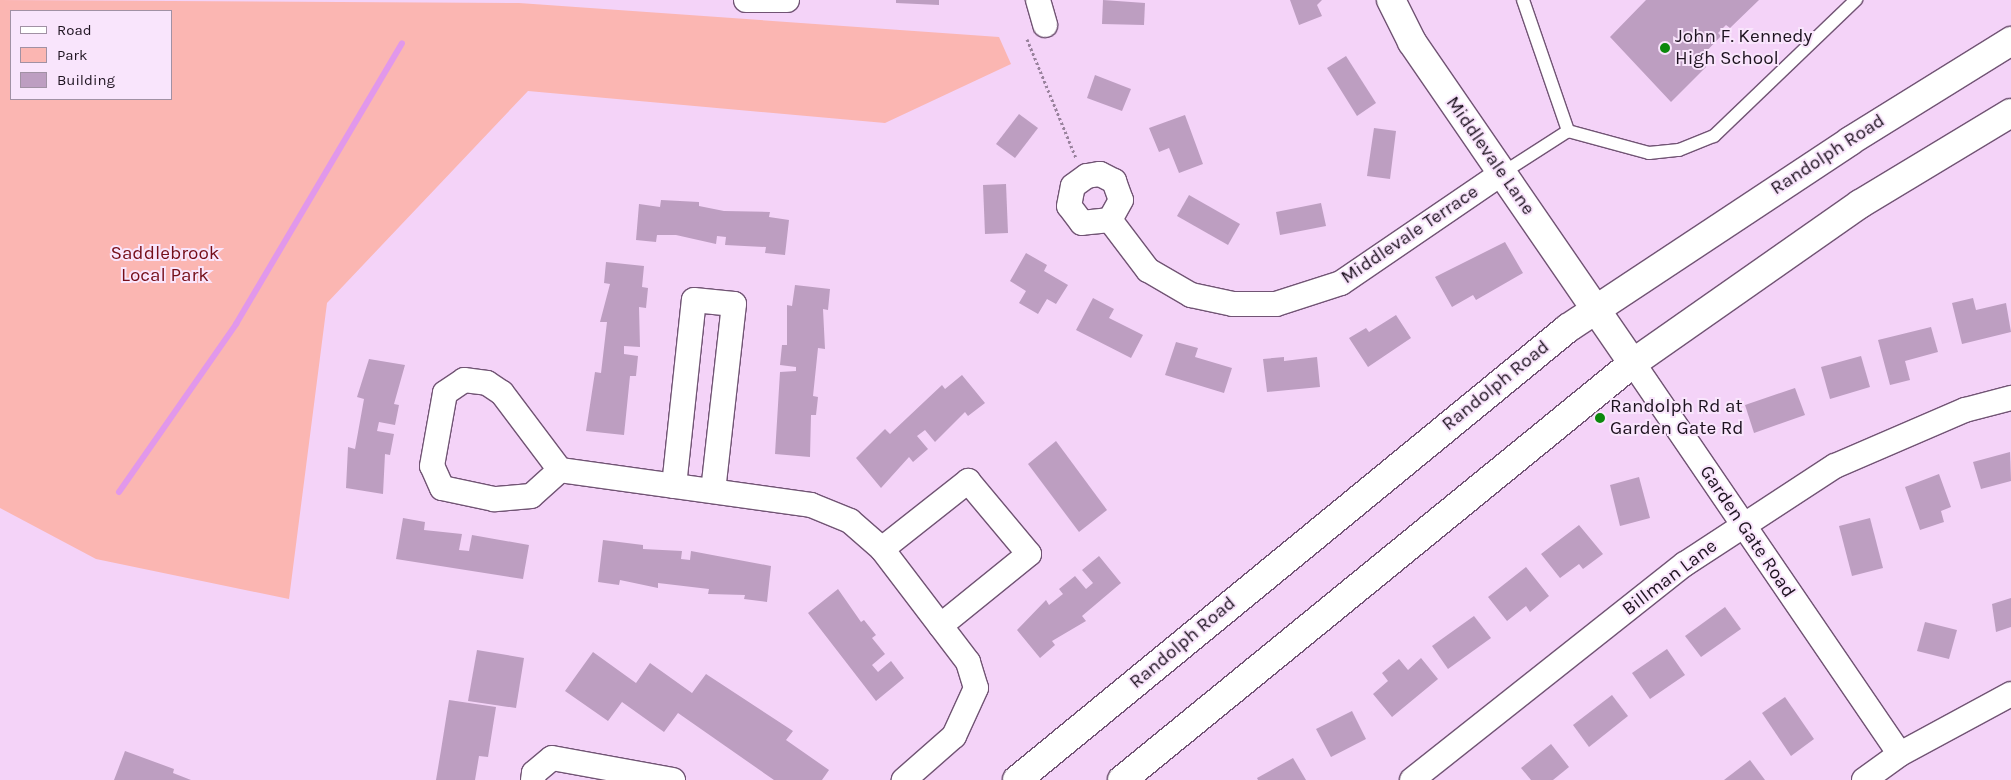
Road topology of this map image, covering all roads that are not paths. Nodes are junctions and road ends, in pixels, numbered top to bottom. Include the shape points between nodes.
1 (746, 0) edge
2 (787, 0) edge
3 (1038, 0) edge
4 (1391, 0) edge
5 (1523, 0) edge
6 (1856, 0) edge
7 (1045, 25) road end
8 (2011, 41) edge
9 (2011, 113) edge
10 (1568, 131) junction
11 (1502, 174) junction
12 (1110, 220) junction
13 (1596, 308) junction
14 (1633, 363) junction
15 (2011, 398) edge
16 (560, 470) junction
17 (674, 486) junction
18 (713, 492) junction
19 (1742, 526) junction
20 (882, 549) junction
21 (940, 626) junction
22 (2011, 694) edge
23 (1900, 754) junction
24 (609, 774) edge
25 (533, 780) edge
26 (673, 780) edge
27 (904, 780) edge
28 (1017, 780) edge
29 (1122, 780) edge
30 (1412, 780) edge
31 (1864, 780) edge

1 - 2 street
3 - 7 street
4 - 11 main road, Middlevale Lane via 1412,42
5 - 10 lane
6 - 10 lane via 1714,136 1679,150 1649,153
8 - 13 main road, Randolph Road
9 - 14 main road via 1860,204
10 - 11 lane
11 - 12 street, Middlevale Terrace via 1341,283 1276,304 1233,304 1191,294 1148,270
11 - 13 main road, Middlevale Lane
12 - 12 street via 1121,200 1114,181 1100,174 1087,176 1073,186 1069,206 1082,223
13 - 14 main road, Garden Gate Road
13 - 28 main road, Randolph Road via 1353,500
14 - 19 street, Garden Gate Road
14 - 29 main road
15 - 19 street, Billman Lane via 1965,410 1835,466
16 - 16 street via 531,496 494,499 442,488 432,466 444,393 464,380 487,383 502,393
16 - 17 street
17 - 18 street
17 - 18 street via 694,300 734,304
18 - 20 street via 811,505 850,521
19 - 23 street, Garden Gate Road
19 - 30 street, Billman Lane via 1685,564
20 - 21 street
20 - 21 street via 968,481 1029,554
21 - 27 street via 968,662 976,688 966,718 954,736
22 - 23 street
23 - 31 street
24 - 25 street via 552,758 534,772
24 - 26 street

